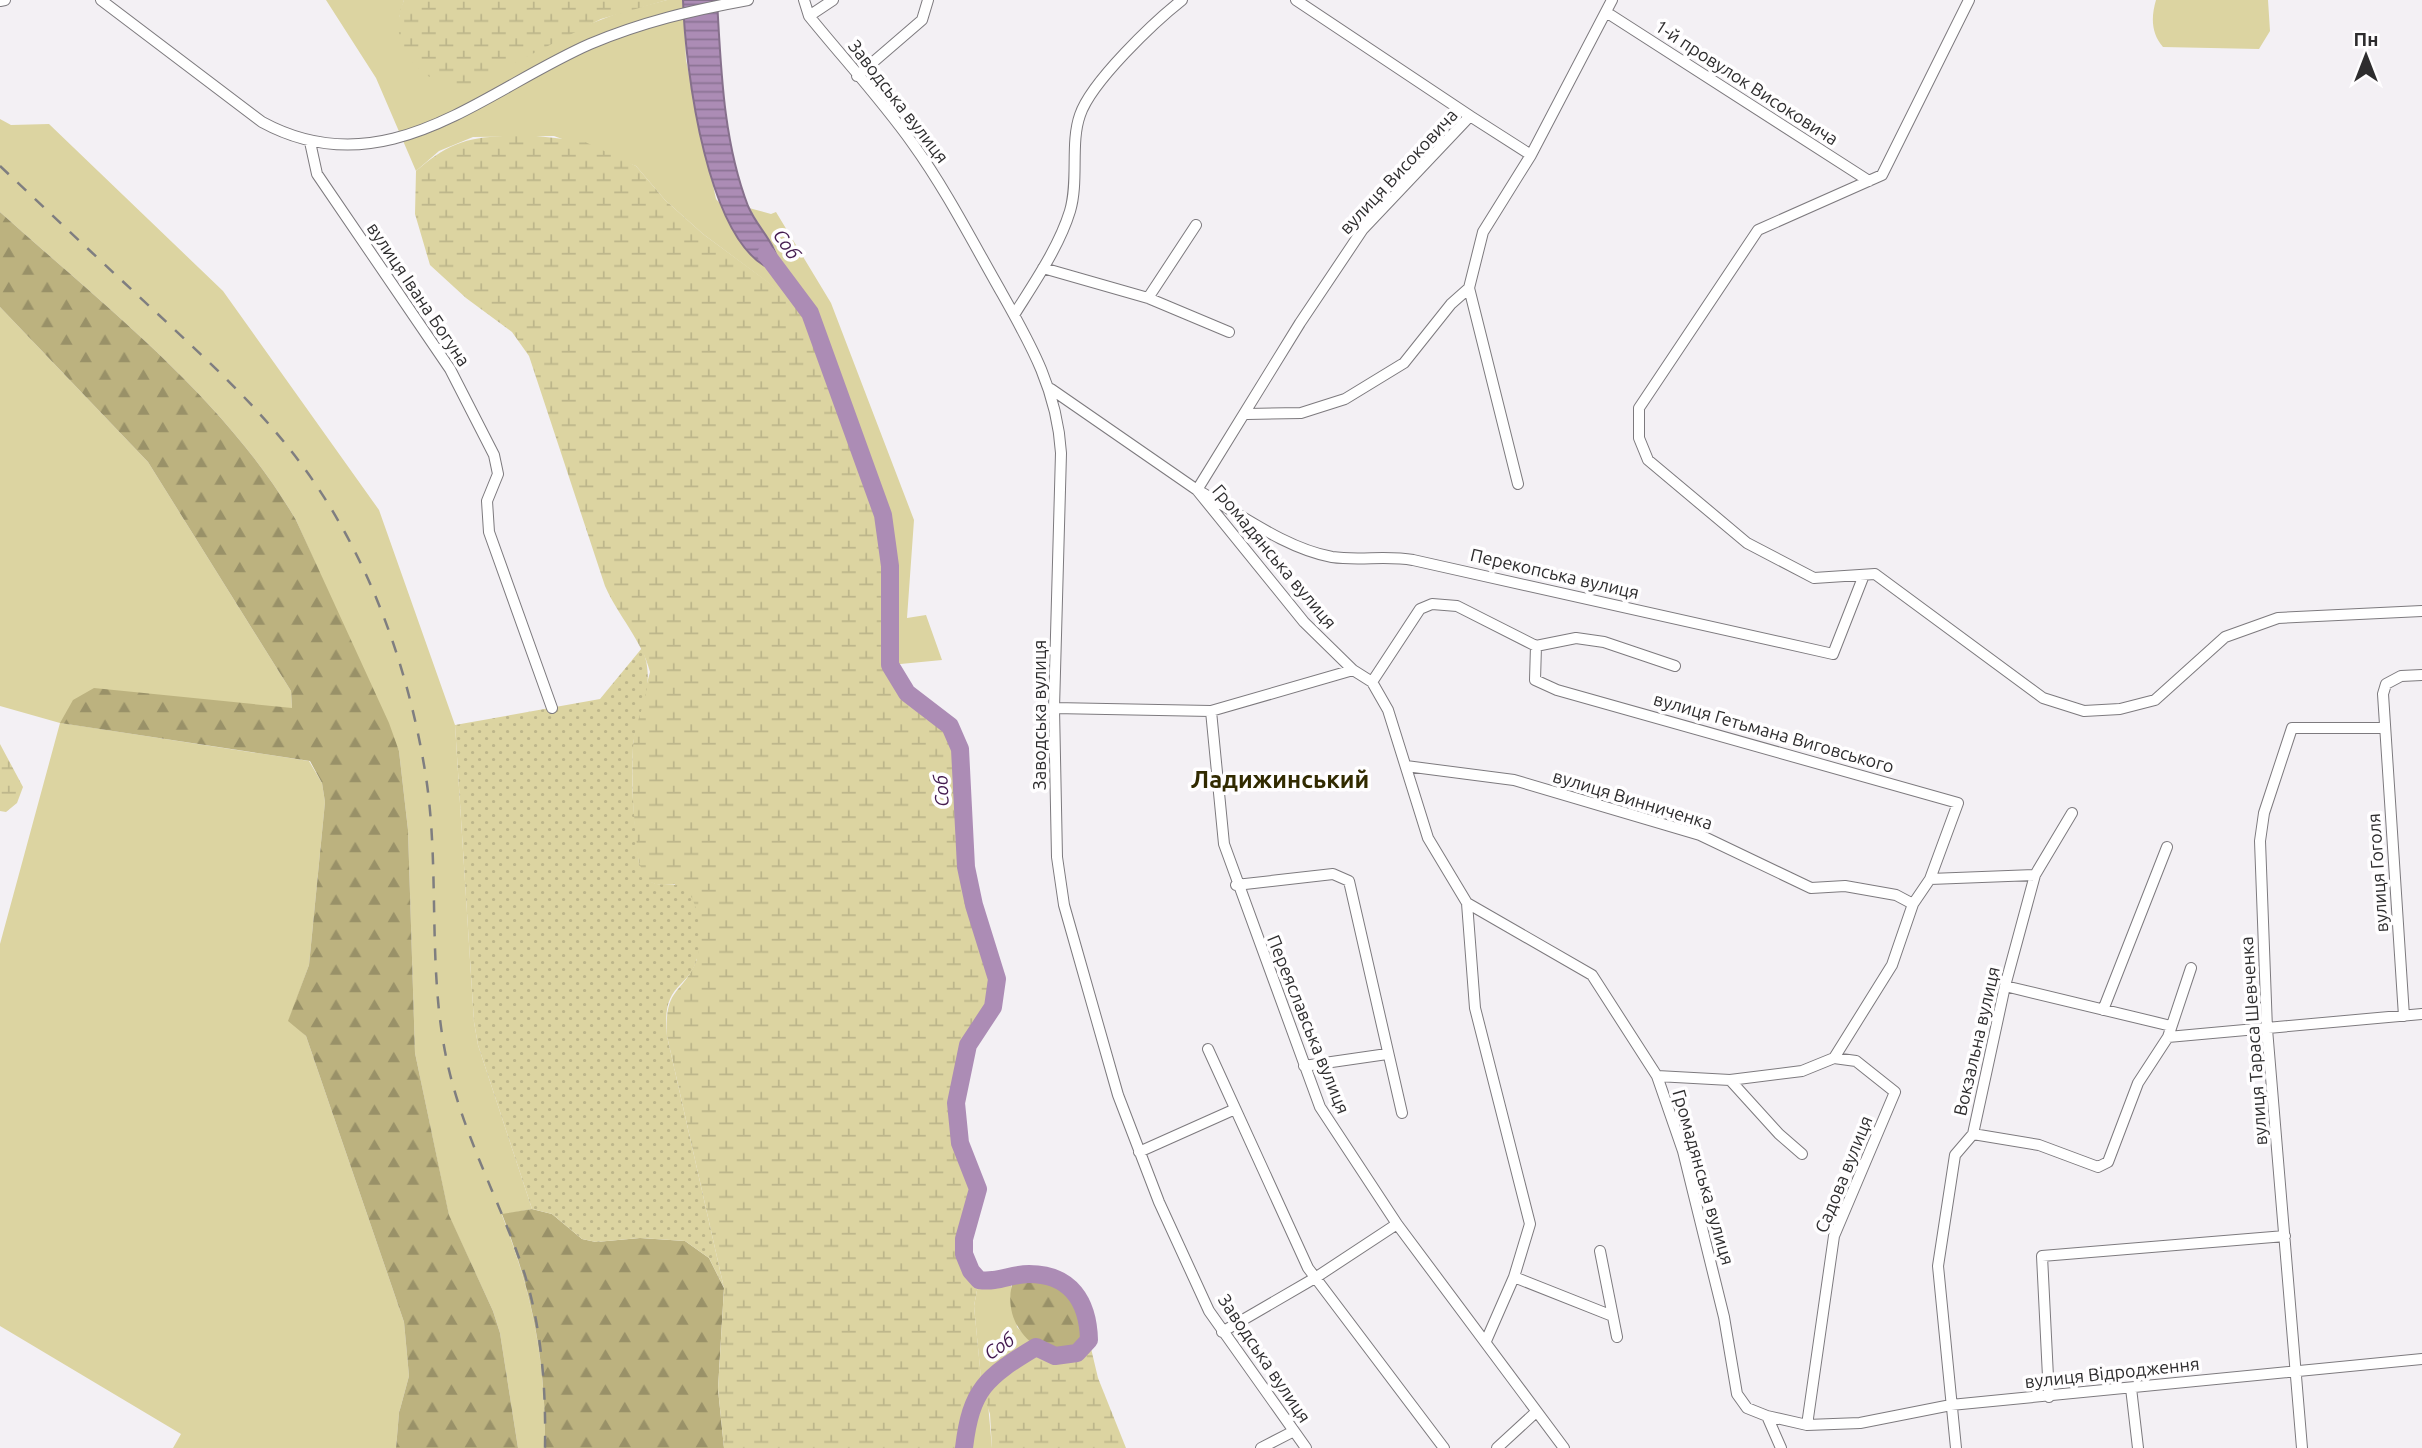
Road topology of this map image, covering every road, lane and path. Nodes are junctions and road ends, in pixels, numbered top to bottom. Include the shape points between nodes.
1 (5, 0) edge
2 (101, 0) edge
3 (748, 0) edge
4 (804, 0) edge
5 (833, 0) edge
6 (928, 0) edge
7 (1182, 0) edge
8 (1296, 0) edge
9 (1612, 0) edge
10 (1969, 0) edge
11 (0, 1) edge
12 (1606, 12) junction
13 (808, 16) junction
14 (857, 76) junction
15 (1470, 116) junction
16 (310, 142) junction
17 (1531, 155) junction
18 (1870, 181) junction
19 (1196, 225) dead end
20 (1043, 268) junction
21 (1469, 288) junction
22 (1148, 298) junction
23 (1014, 315) junction
24 (1229, 332) dead end
25 (1051, 389) junction
26 (1247, 414) junction
27 (1518, 484) dead end
28 (1197, 490) junction
29 (1864, 575) junction
30 (2422, 611) edge
31 (1536, 646) junction
32 (1675, 666) dead end
33 (1353, 670) junction
34 (2422, 675) edge
35 (1372, 682) junction
36 (552, 708) dead end
37 (1055, 708) junction
38 (1210, 711) junction
39 (2385, 728) junction
40 (1406, 766) junction
41 (2072, 813) dead end
42 (2167, 847) dead end
43 (2035, 875) junction
44 (1930, 879) junction
45 (1236, 885) junction
46 (1467, 903) junction
47 (1913, 904) junction
48 (2191, 968) dead end
49 (2005, 986) junction
50 (2104, 1010) junction
51 (2422, 1014) edge
52 (2404, 1016) junction
53 (2267, 1029) junction
54 (2170, 1031) junction
55 (1208, 1049) dead end
56 (1387, 1054) junction
57 (1834, 1058) junction
58 (1304, 1066) junction
59 (1657, 1076) junction
60 (1730, 1080) junction
61 (1233, 1110) junction
62 (1402, 1113) dead end
63 (1973, 1134) junction
64 (1139, 1152) junction
65 (1802, 1154) dead end
66 (1397, 1224) junction
67 (2285, 1236) junction
68 (1600, 1251) dead end
69 (1315, 1278) junction
70 (1514, 1278) junction
71 (1610, 1315) junction
72 (1222, 1332) junction
73 (1617, 1337) dead end
74 (1486, 1341) junction
75 (2422, 1359) edge
76 (2296, 1369) junction
77 (2131, 1388) junction
78 (2049, 1397) junction
79 (1951, 1405) junction
80 (1536, 1412) junction
81 (1767, 1416) junction
82 (1808, 1425) junction
83 (1294, 1432) junction
84 (1261, 1448) edge
85 (1306, 1448) edge
86 (1444, 1448) edge
87 (1497, 1448) edge
88 (1564, 1448) edge
89 (1781, 1448) edge
90 (1956, 1448) edge
91 (2138, 1448) edge
92 (2302, 1448) edge

1 - 11 street
2 - 16 street via 262,122
3 - 16 street via 670,15 589,45 423,131 365,143
4 - 13 street, Заводська вулиця
5 - 13 street
6 - 14 street via 922,20
7 - 20 street via 1150,25 1086,102 1079,118 1070,211
8 - 15 street
9 - 12 street
10 - 18 street via 1882,175
12 - 17 street
12 - 18 street, 1-й провулок Високовича
13 - 14 street, Заводська вулиця
14 - 23 street, Заводська вулиця via 931,168
15 - 17 street, вулиця Високовича
15 - 26 street, вулиця Високовича via 1363,229
16 - 36 street, вулиця Івана Богуна via 317,174 450,369 494,455 498,474 487,501 489,533
17 - 21 street via 1483,232
18 - 29 street via 1758,230 1639,408 1639,438 1648,460 1747,543 1814,578
19 - 22 street
20 - 22 street
20 - 23 street
21 - 26 street via 1404,363 1345,399 1301,413
21 - 27 street
22 - 24 street
23 - 25 street, Заводська вулиця
25 - 28 street, Громадянська вулиця
25 - 37 street, Заводська вулиця via 1061,453
26 - 28 street, вулиця Високовича
28 - 29 street, Перекопська вулиця via 1311,552 1352,559 1413,559 1833,654
28 - 33 street, Громадянська вулиця via 1290,607
29 - 30 street via 1875,574 2043,698 2084,711 2120,709 2155,700 2225,637 2278,618
31 - 32 street via 1576,638 1604,642
31 - 35 street via 1457,606 1432,604 1420,609
31 - 44 street, вулиця Гетьмана Виговського via 1535,680 1557,690 1958,803
33 - 35 street, Громадянська вулиця
33 - 38 street
34 - 39 street, вулиця Гоголя via 2401,676 2386,684
35 - 40 street, Громадянська вулиця via 1388,710
37 - 38 street
37 - 64 street, Заводська вулиця via 1061,888 1118,1095
38 - 45 street, Переяславська вулиця via 1224,844
39 - 52 street, вулиця Гоголя
39 - 53 street, вулиця Тараса Шевченка via 2292,729 2264,813 2260,841
40 - 46 street, Громадянська вулиця via 1427,838
40 - 47 street, вулиця Винниченка via 1514,780 1700,835 1811,888 1845,886 1896,895
41 - 43 street, Вокзальна вулиця
42 - 50 street
43 - 44 street
43 - 49 street, Вокзальна вулиця
44 - 47 street
45 - 56 street via 1333,874 1349,881
45 - 58 street, Переяславська вулиця
46 - 59 street, Громадянська вулиця via 1592,975
46 - 70 street via 1475,1008 1529,1212 1530,1224
47 - 57 street via 1892,965
48 - 54 street
49 - 50 street
49 - 63 street, Вокзальна вулиця
50 - 54 street
51 - 52 street
52 - 53 street
53 - 54 street
53 - 67 street, вулиця Тараса Шевченка
54 - 63 street via 2138,1083 2108,1162 2098,1167 2039,1144
55 - 61 street
56 - 58 street
56 - 62 street
57 - 60 street via 1802,1071
57 - 82 street, Садова вулиця via 1856,1061 1895,1092 1834,1236
58 - 66 street, Переяславська вулиця via 1328,1124
59 - 60 street
59 - 81 street, Громадянська вулиця via 1686,1164 1724,1317 1737,1394 1748,1409
60 - 65 street
61 - 64 street
61 - 69 street
63 - 79 street, Вокзальна вулиця via 1955,1155 1938,1266
64 - 72 street, Заводська вулиця via 1200,1294
66 - 69 street
66 - 74 street, Переяславська вулиця
67 - 76 street, вулиця Тараса Шевченка
67 - 78 street via 2042,1256
68 - 71 street
69 - 72 street
69 - 86 street
70 - 71 street
70 - 74 street
71 - 73 street
72 - 83 street, Заводська вулиця
74 - 80 street, Переяславська вулиця
75 - 76 street, вулиця Відродження
76 - 77 street, вулиця Відродження
76 - 92 street, вулиця Тараса Шевченка
77 - 78 street, вулиця Відродження
77 - 91 street
78 - 79 street, вулиця Відродження
79 - 82 street, вулиця Відродження via 1860,1423
79 - 90 street, Вокзальна вулиця
80 - 87 street
80 - 88 street, Переяславська вулиця
81 - 82 street, Громадянська вулиця
81 - 89 street
83 - 84 street
83 - 85 street, Заводська вулиця

